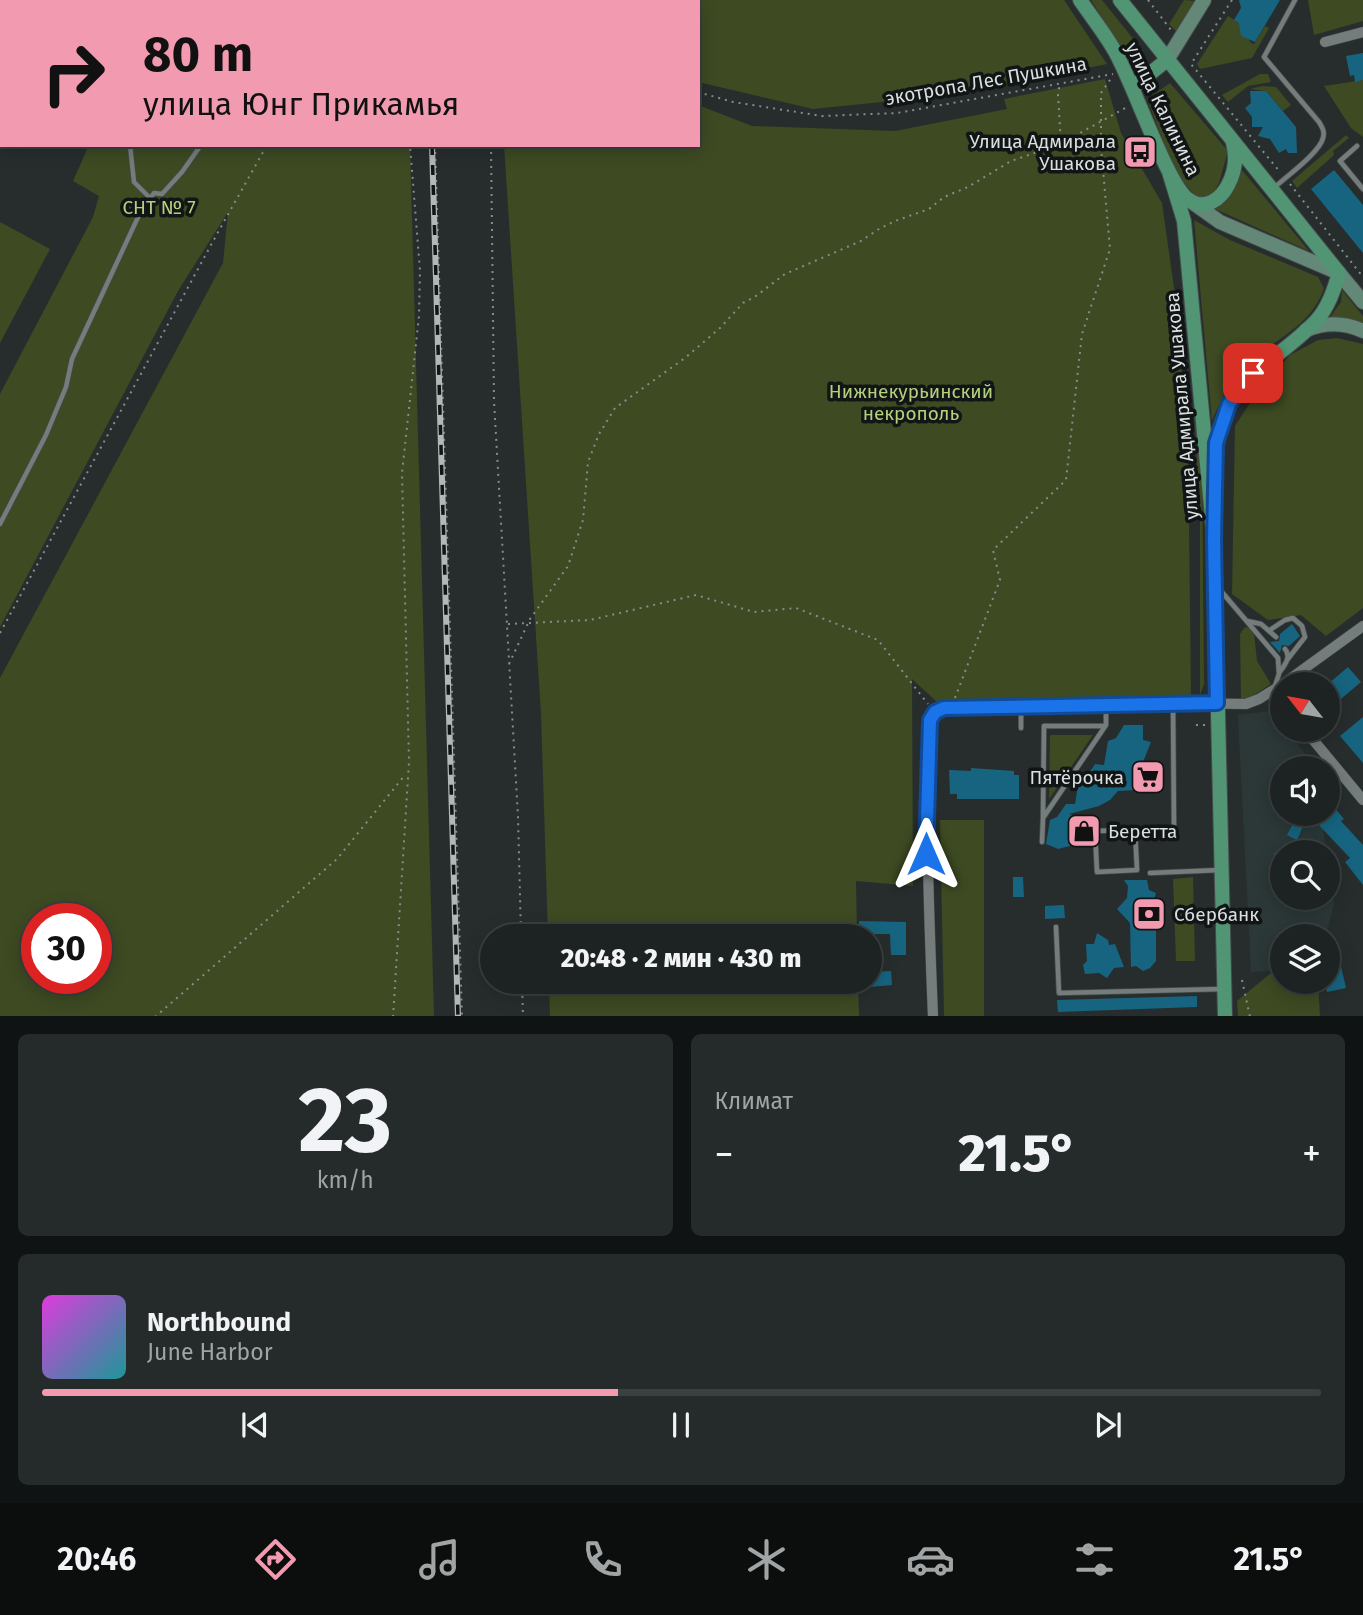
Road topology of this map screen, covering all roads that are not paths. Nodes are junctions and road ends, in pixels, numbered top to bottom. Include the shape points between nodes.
1 (1080, 0) edge
2 (1120, 0) edge
3 (1204, 0) edge
4 (1295, 0) edge
5 (1363, 32) edge
6 (1325, 42) dead end
7 (1167, 60) junction
8 (1133, 87) junction
9 (1232, 141) junction
10 (1357, 146) dead end
11 (130, 147) edge
12 (200, 147) edge
13 (1170, 172) junction
14 (1363, 189) edge
15 (1272, 190) junction
16 (150, 198) junction
17 (1189, 200) junction
18 (1339, 273) junction
19 (1363, 302) edge
20 (1306, 330) junction
21 (1363, 331) edge
22 (0, 524) edge
23 (1214, 539) junction
24 (1216, 586) junction
25 (1247, 620) junction
26 (1363, 626) edge
27 (1270, 630) junction
28 (1276, 637) dead end
29 (1285, 649) dead end
30 (1287, 660) junction
31 (1279, 672) edge
32 (1283, 672) edge
33 (1296, 672) edge
34 (1270, 689) edge
35 (1173, 703) junction
36 (1217, 703) junction
37 (1106, 704) junction
38 (1021, 706) junction
39 (1105, 726) junction
40 (1021, 728) dead end
41 (1316, 742) edge
42 (1363, 800) edge
43 (1043, 818) junction
44 (1136, 830) junction
45 (1042, 842) dead end
46 (1221, 870) junction
47 (1150, 873) dead end
48 (1056, 927) dead end
49 (1224, 989) junction
50 (933, 1016) edge
51 (1225, 1016) edge

1 - 8 main road, улица Калинина via 1114,49
2 - 7 main road, улица Калинина
3 - 7 main road
4 - 15 lane via 1264,57 1319,121 1324,133 1320,145
5 - 6 street
7 - 8 main road
7 - 9 main road, улица Калинина
8 - 13 main road, улица Калинина
9 - 15 main road, улица Калинина
9 - 17 main road, улица Калинина via 1236,161 1223,193 1210,203
10 - 14 lane via 1340,161
11 - 16 lane via 134,182
12 - 16 lane via 162,194
13 - 17 main road, улица Калинина
13 - 23 main road, улица Адмирала Ушакова via 1184,221
15 - 18 main road, улица Калинина
16 - 22 lane via 72,359 46,435
17 - 18 main road, улица Калинина via 1220,222
18 - 19 main road, улица Калинина
18 - 20 main road via 1327,305
20 - 21 main road via 1335,324
20 - 23 main road via 1253,373 1229,404 1216,443
23 - 24 main road, улица Адмирала Ушакова
24 - 25 lane
24 - 36 main road, улица Адмирала Ушакова
25 - 27 lane
25 - 31 lane via 1278,658
26 - 33 street
27 - 28 lane
27 - 30 lane via 1293,618 1302,626 1306,637
29 - 30 lane
30 - 32 lane
34 - 36 street via 1246,704
35 - 36 street
35 - 37 street
35 - 44 lane via 1174,829
36 - 46 main road, улица Адмирала Ушакова
37 - 38 street
37 - 39 lane
38 - 40 lane
38 - 50 street via 951,708 935,712 930,720 926,854
39 - 43 lane
39 - 43 lane via 1044,726
41 - 42 street
43 - 45 lane
44 - 44 lane via 1095,831 1097,872 1137,870
46 - 47 lane
46 - 49 main road, улица Адмирала Ушакова
48 - 49 lane via 1059,993
49 - 51 main road, улица Адмирала Ушакова

